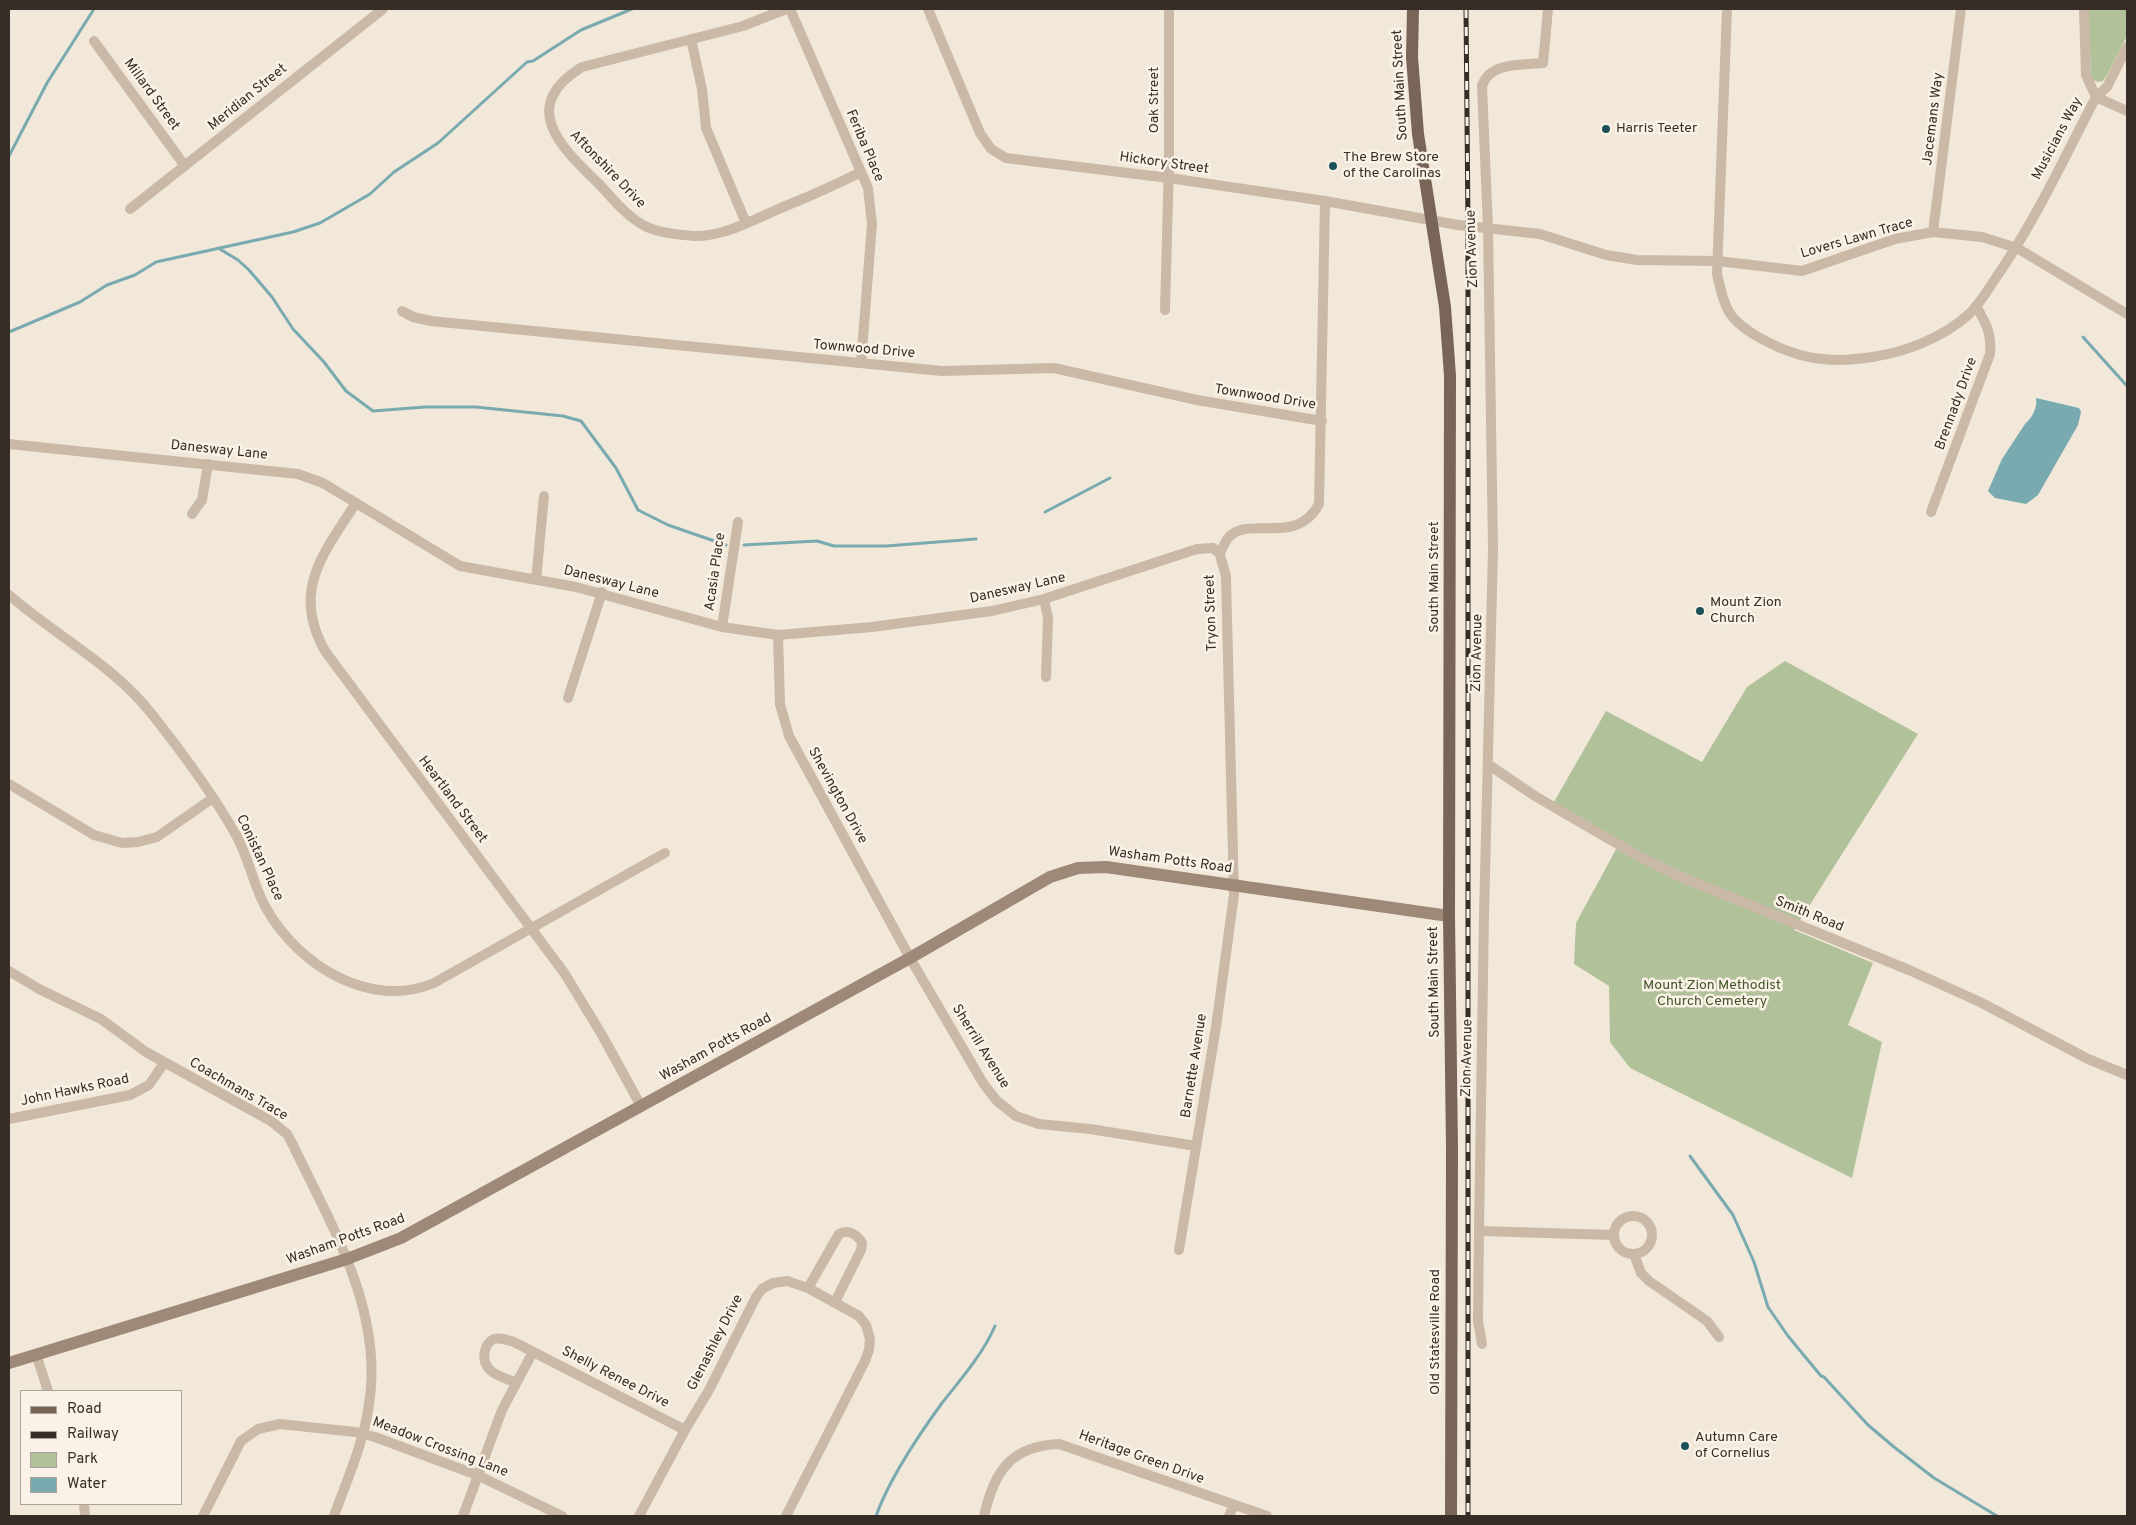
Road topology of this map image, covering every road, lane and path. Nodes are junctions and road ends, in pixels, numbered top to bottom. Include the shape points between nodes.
1 (383, 9) edge
2 (786, 9) edge
3 (790, 9) edge
4 (928, 9) edge
5 (1169, 9) edge
6 (1413, 9) edge
7 (1548, 9) edge
8 (1727, 9) edge
9 (1961, 9) edge
10 (2084, 9) edge
11 (691, 39) junction
12 (94, 41) dead end
13 (2127, 47) edge
14 (2096, 96) junction
15 (2127, 111) edge
16 (185, 166) junction
17 (861, 172) junction
18 (1169, 178) junction
19 (1325, 201) junction
20 (130, 209) dead end
21 (1430, 218) junction
22 (746, 223) junction
23 (1488, 228) junction
24 (1933, 232) junction
25 (2017, 248) junction
26 (1718, 261) junction
27 (1976, 306) junction
28 (1164, 310) dead end
29 (402, 311) dead end
30 (2127, 314) edge
31 (861, 363) junction
32 (1322, 421) junction
33 (9, 444) edge
34 (208, 464) junction
35 (544, 496) dead end
36 (356, 502) junction
37 (1931, 512) dead end
38 (192, 514) dead end
39 (738, 522) dead end
40 (1220, 554) junction
41 (536, 580) junction
42 (602, 592) junction
43 (9, 595) edge
44 (1044, 599) junction
45 (722, 627) junction
46 (778, 634) junction
47 (1046, 676) dead end
48 (568, 698) dead end
49 (1489, 765) junction
50 (9, 784) edge
51 (213, 798) junction
52 (665, 852) dead end
53 (1234, 886) junction
54 (1448, 916) junction
55 (530, 929) junction
56 (910, 958) junction
57 (10, 975) edge
58 (164, 1063) junction
59 (2127, 1076) edge
60 (641, 1106) junction
61 (9, 1119) edge
62 (1196, 1146) junction
63 (1452, 1148) joint
64 (1479, 1231) junction
65 (1614, 1234) junction
66 (1179, 1250) dead end
67 (1634, 1254) junction
68 (347, 1258) junction
69 (808, 1288) junction
70 (836, 1302) junction
71 (1719, 1337) dead end
72 (1482, 1344) dead end
73 (533, 1352) junction
74 (36, 1354) junction
75 (9, 1363) edge
76 (515, 1382) junction
77 (48, 1390) edge
78 (685, 1430) junction
79 (362, 1434) junction
80 (477, 1475) junction
81 (1234, 1505) junction
82 (203, 1516) edge
83 (334, 1516) edge
84 (463, 1516) edge
85 (562, 1516) edge
86 (639, 1516) edge
87 (786, 1516) edge
88 (984, 1516) edge
89 (1229, 1516) edge
90 (1267, 1516) edge
91 (1451, 1516) edge

1 - 16 street, Meridian Street
2 - 11 street, Aftonshire Drive via 752,23
3 - 17 street, Feriba Place
4 - 18 street, Hickory Street via 980,133 998,154 1006,158
5 - 18 street, Oak Street
6 - 21 main road, South Main Street via 1415,106
7 - 23 street, Zion Avenue via 1543,63 1495,70 1482,86
8 - 26 street, Musicians Way
9 - 24 street, Jacemans Way
10 - 14 street via 2086,75
11 - 22 street via 702,89 706,128
11 - 22 street, Aftonshire Drive via 599,62 573,72 552,100 552,127 564,150 629,214 647,227 694,236 721,233
12 - 16 street, Millard Street
13 - 14 street, Musicians Way via 2107,87
14 - 15 street
14 - 25 street, Musicians Way
16 - 20 street, Meridian Street
17 - 22 street, Aftonshire Drive
17 - 31 street, Feriba Place via 869,195 872,224
18 - 19 street, Hickory Street
18 - 28 street, Oak Street
19 - 21 street, Hickory Street
19 - 32 street, Tryon Street
21 - 23 street, Hickory Street
21 - 54 main road, South Main Street via 1445,307 1450,376
23 - 26 street, Lovers Lawn Trace via 1550,236 1623,258
23 - 49 street, Zion Avenue via 1493,550
24 - 25 street, Lovers Lawn Trace via 1982,237
24 - 26 street, Lovers Lawn Trace via 1895,240 1802,271
25 - 27 street, Musicians Way
25 - 30 street, Lovers Lawn Trace
26 - 27 street, Musicians Way via 1717,274 1729,312 1770,344 1799,355 1842,362 1915,347 1952,327
27 - 37 street, Brennady Drive via 1987,325 1991,339 1990,354
29 - 31 street, Townwood Drive via 431,321
31 - 32 street, Townwood Drive via 948,371 1054,368 1197,400
32 - 40 street, Tryon Street via 1320,497 1314,513 1307,520 1290,527 1236,531 1226,540
33 - 34 street, Danesway Lane
34 - 36 street, Danesway Lane via 298,474 323,482
34 - 38 street via 202,500
35 - 41 street
36 - 41 street, Danesway Lane via 460,566
36 - 55 street, Heartland Street via 328,545 311,582 310,614 316,636
39 - 45 street, Acasia Place
40 - 44 street, Danesway Lane via 1213,548 1197,549
40 - 53 street, Tryon Street via 1226,577
41 - 42 street, Danesway Lane
42 - 45 street, Danesway Lane
42 - 48 street
43 - 51 street, Conistan Place via 104,666 135,694
44 - 46 street, Danesway Lane via 962,616 837,631
44 - 47 street via 1048,618
45 - 46 street, Danesway Lane
46 - 56 street, Shevington Drive via 780,704 789,736
49 - 59 street, Smith Road via 1535,796 1679,876 1909,970 1980,1002 2088,1060
49 - 64 street, Zion Avenue
50 - 51 street via 94,834 122,843 157,837
51 - 55 street, Conistan Place via 237,837 260,896 278,925 306,954 353,984 388,992 423,987
52 - 55 street, Conistan Place
53 - 54 street, Washam Potts Road
53 - 56 street, Washam Potts Road via 1106,867 1078,868 1036,885
53 - 62 street, Barnette Avenue
54 - 63 main road, South Main Street
55 - 60 street, Heartland Street via 588,1011
56 - 60 street, Washam Potts Road
56 - 62 street, Sherrill Avenue via 983,1083 997,1101 1016,1116 1039,1124
57 - 58 street, Coachmans Trace via 101,1019
58 - 61 street, John Hawks Road via 149,1084 130,1095
58 - 68 street, Coachmans Trace via 287,1134
60 - 68 street, Washam Potts Road via 416,1230
62 - 66 street, Barnette Avenue
63 - 91 main road, Old Statesville Road
64 - 65 street
64 - 72 street, Zion Avenue via 1478,1321
65 - 67 street via 1620,1248
65 - 67 street via 1617,1224 1628,1216 1646,1220 1652,1231 1651,1243 1643,1252
67 - 71 street via 1641,1273 1649,1281 1707,1322
68 - 74 street, Washam Potts Road
68 - 79 street, Coachmans Trace via 370,1348 370,1397
69 - 70 street, Glenashley Drive
69 - 70 street via 839,1234 844,1231 853,1233 862,1243 861,1250
69 - 78 street, Glenashley Drive via 787,1281 773,1283 756,1297
70 - 87 street, Glenashley Drive via 866,1325 870,1350
73 - 76 street
73 - 76 street via 500,1338 488,1344 485,1363 490,1370
73 - 78 street, Shelly Renee Drive
74 - 75 street, Washam Potts Road
74 - 77 street
76 - 80 street
78 - 86 street, Glenashley Drive
79 - 80 street, Meadow Crossing Lane
79 - 82 street, Meadow Crossing Lane via 280,1424 249,1434 235,1450
79 - 83 street, Coachmans Trace
80 - 84 street
80 - 85 street, Meadow Crossing Lane
81 - 88 street, Heritage Green Drive via 1059,1444 1043,1445 1017,1454 1006,1464 991,1488
81 - 89 street
81 - 90 street, Heritage Green Drive

